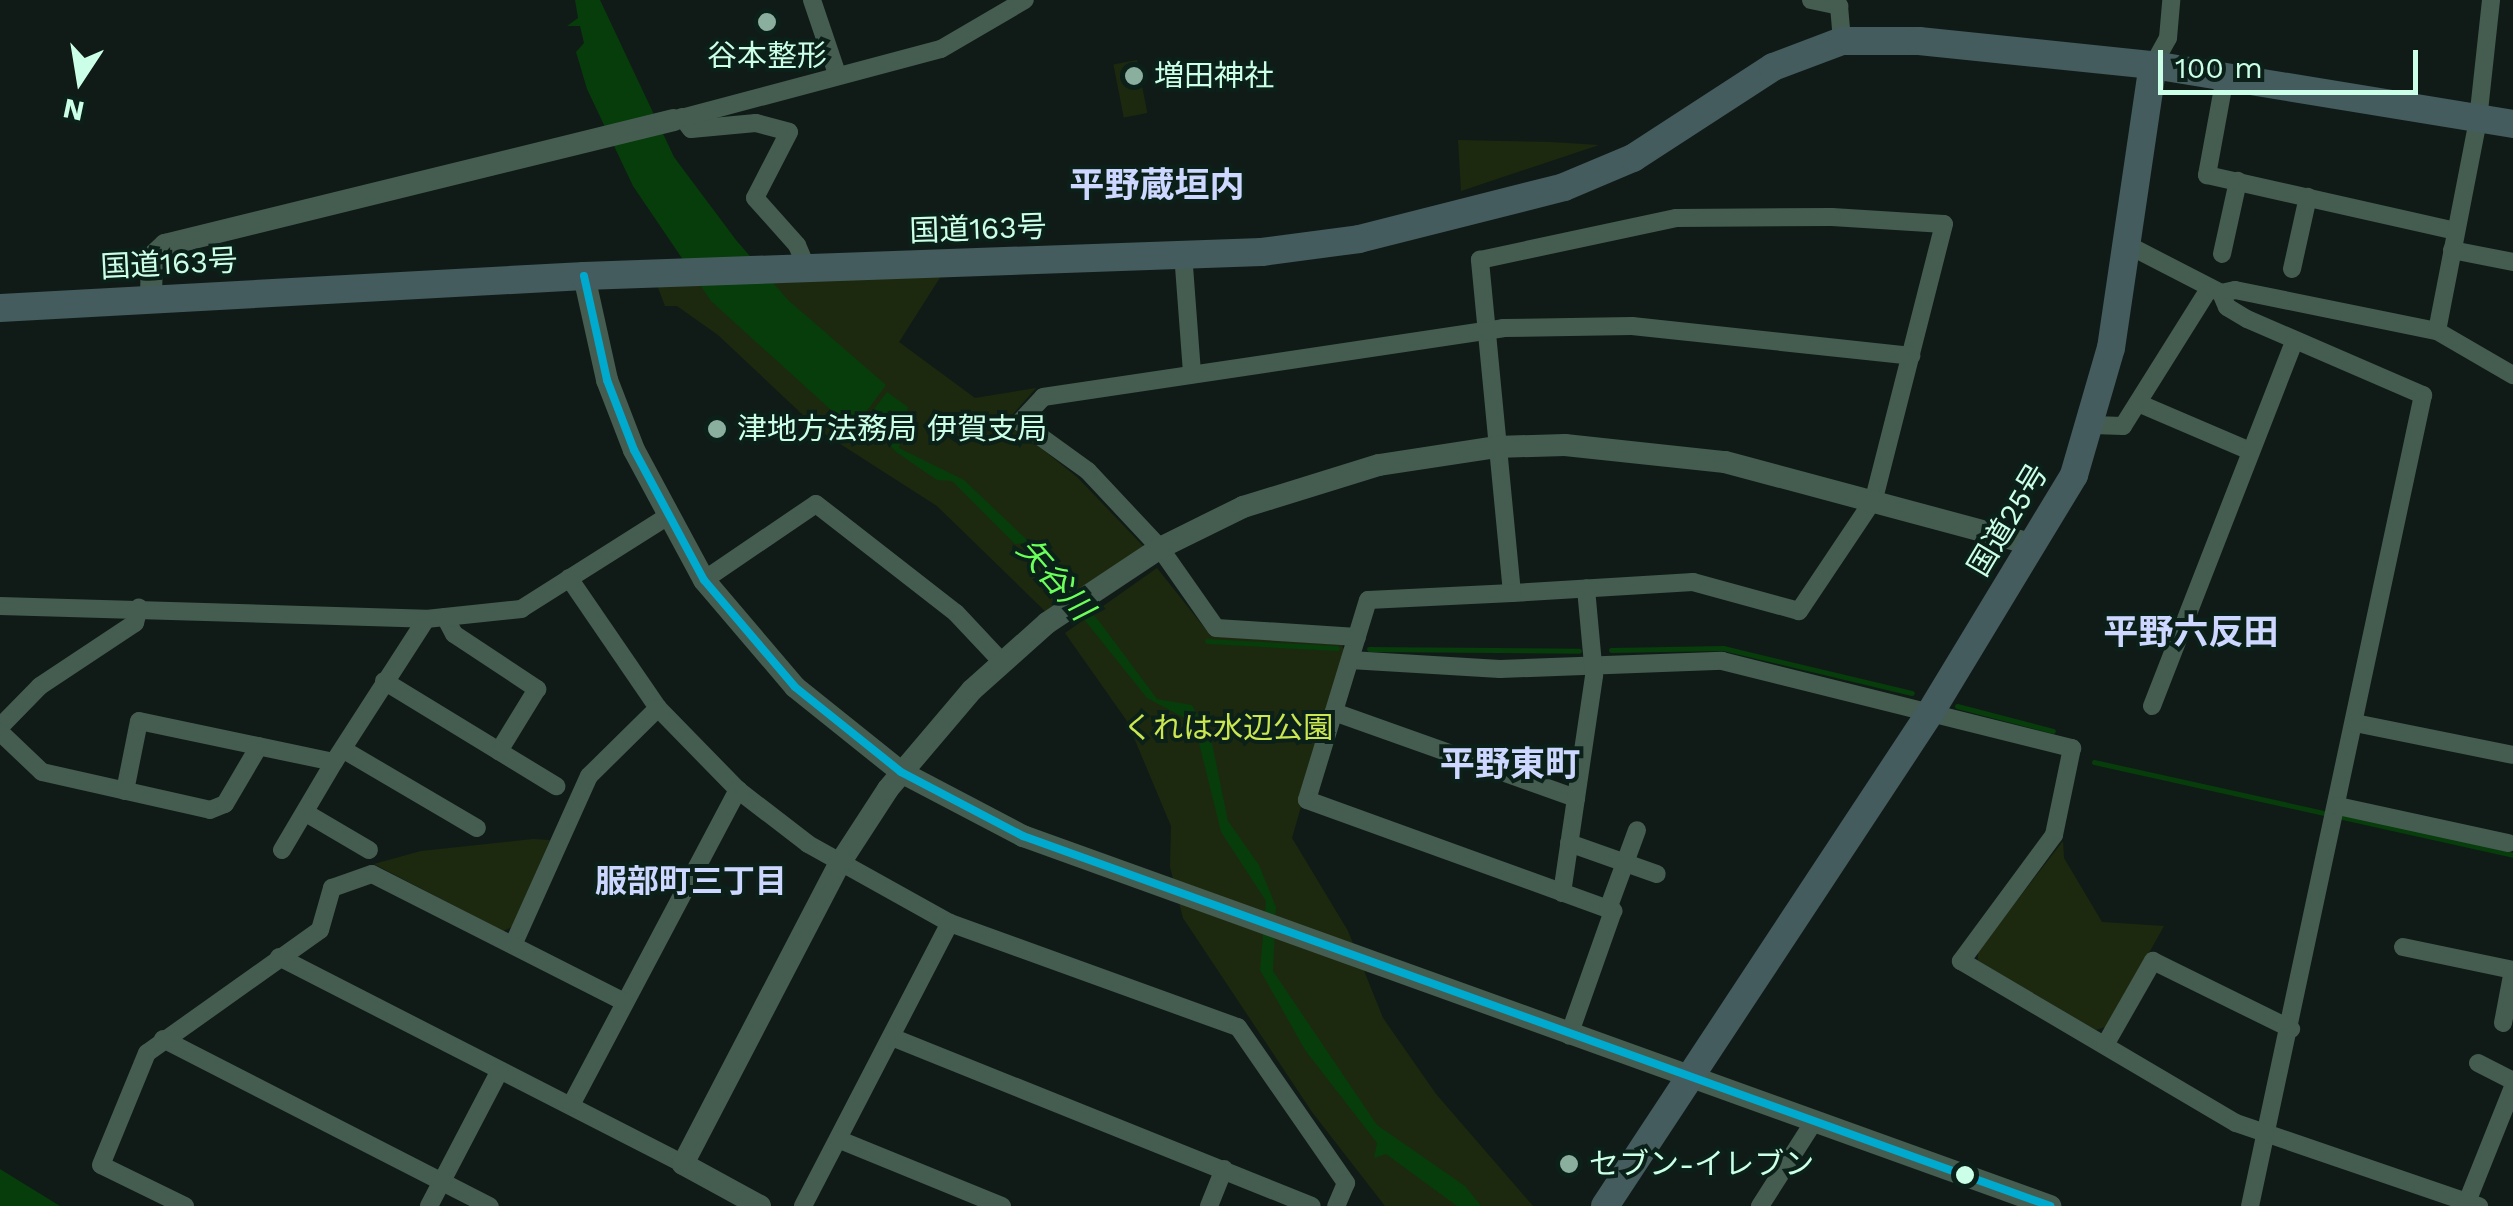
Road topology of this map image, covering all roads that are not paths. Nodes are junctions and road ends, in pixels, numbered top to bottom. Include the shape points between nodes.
1 (812, 0) edge
2 (1025, 0) edge
3 (1812, 0) edge
4 (2172, 0) edge
5 (2490, 0) edge
6 (1002, 5) edge
7 (1842, 41) junction
8 (2154, 65) junction
9 (837, 74) junction
10 (2225, 77) junction
11 (678, 119) junction
12 (2478, 120) junction
13 (2513, 124) edge
14 (2238, 181) junction
15 (2308, 197) junction
16 (2456, 230) junction
17 (2126, 244) junction
18 (2452, 250) junction
19 (1183, 254) junction
20 (2222, 254) dead end
21 (2513, 262) edge
22 (803, 268) junction
23 (2292, 269) dead end
24 (584, 276) junction
25 (2215, 291) junction
26 (151, 297) junction
27 (0, 308) edge
28 (1485, 331) junction
29 (2437, 332) junction
30 (2294, 342) junction
31 (1910, 356) junction
32 (1192, 374) junction
33 (2513, 376) edge
34 (2138, 403) junction
35 (2093, 425) junction
36 (1496, 447) junction
37 (2250, 451) junction
38 (1874, 498) junction
39 (665, 518) junction
40 (2032, 544) junction
41 (1154, 552) junction
42 (569, 578) junction
43 (704, 580) junction
44 (1586, 588) junction
45 (1512, 593) junction
46 (0, 606) edge
47 (139, 607) junction
48 (435, 618) junction
49 (1357, 637) junction
50 (1350, 660) junction
51 (1002, 662) junction
52 (1594, 662) junction
53 (384, 681) junction
54 (2152, 706) dead end
55 (658, 708) junction
56 (1334, 712) junction
57 (1930, 713) junction
58 (2355, 723) junction
59 (0, 730) edge
60 (259, 746) junction
61 (499, 752) junction
62 (2513, 755) edge
63 (339, 756) junction
64 (901, 772) junction
65 (556, 786) dead end
66 (738, 790) junction
67 (125, 791) junction
68 (1576, 798) junction
69 (2337, 813) junction
70 (306, 814) junction
71 (477, 828) dead end
72 (1637, 830) dead end
73 (2511, 840) edge
74 (1570, 843) junction
75 (282, 850) dead end
76 (368, 850) dead end
77 (840, 863) junction
78 (1625, 863) junction
79 (1657, 874) dead end
80 (1562, 892) junction
81 (1608, 909) junction
82 (950, 923) junction
83 (512, 944) junction
84 (2403, 947) dead end
85 (280, 957) junction
86 (2513, 970) edge
87 (624, 1002) junction
88 (2503, 1024) dead end
89 (2291, 1029) junction
90 (1568, 1034) junction
91 (894, 1038) junction
92 (164, 1039) junction
93 (2105, 1045) junction
94 (2478, 1063) dead end
95 (500, 1070) junction
96 (1687, 1078) junction
97 (2513, 1084) edge
98 (571, 1104) junction
99 (1813, 1123) junction
100 (2270, 1134) junction
101 (840, 1140) junction
102 (683, 1164) junction
103 (1224, 1170) junction
104 (441, 1181) junction
105 (2473, 1204) edge
106 (186, 1206) edge
107 (429, 1206) edge
108 (490, 1206) edge
109 (760, 1206) edge
110 (803, 1206) edge
111 (1002, 1206) edge
112 (1209, 1206) edge
113 (1311, 1206) edge
114 (1336, 1206) edge
115 (1605, 1206) edge
116 (1760, 1206) edge
117 (2050, 1206) edge
118 (2250, 1206) edge

1 - 9 street
2 - 6 street
3 - 7 street via 1839,6
4 - 8 street via 2168,38
5 - 12 street
6 - 9 street via 942,49
7 - 8 highway, 国道163号
7 - 19 highway, 国道163号 via 1772,67 1633,158 1564,187 1360,239
8 - 10 highway
8 - 17 highway, 国道25号
9 - 11 street
10 - 12 highway
10 - 14 street via 2207,174
11 - 22 street via 692,129 756,123 789,132 754,198 797,245
11 - 26 street via 165,245 152,257
12 - 13 highway
12 - 16 street
14 - 15 street
14 - 20 street
15 - 16 street
15 - 23 street
16 - 18 street
17 - 25 street
17 - 35 highway, 国道25号
18 - 21 street
18 - 29 street
19 - 22 highway, 国道163号
19 - 32 street
22 - 24 highway, 国道163号
24 - 26 highway, 国道163号
24 - 39 street via 607,380
25 - 29 street
25 - 30 street via 2227,308
25 - 34 street
26 - 27 highway, 国道163号
28 - 31 street via 1632,326
28 - 31 street via 1480,260 1676,218 1944,224
28 - 32 street
28 - 36 street
29 - 33 street
30 - 37 street
30 - 58 street via 2423,395
31 - 38 street
32 - 41 street via 1043,397 1020,422 1088,471
34 - 35 street via 2123,426
34 - 37 street
35 - 40 highway, 国道25号 via 2052,518
36 - 38 street via 1684,454
36 - 41 street via 1379,465 1270,497
36 - 45 street
37 - 54 street
38 - 40 street
38 - 44 street via 1799,611 1693,582
39 - 42 street
39 - 43 street
40 - 57 highway, 国道25号
41 - 49 street via 1216,628
41 - 51 street via 1065,610
42 - 48 street via 521,609
42 - 55 street
43 - 51 street via 816,504 956,613
43 - 64 street via 795,687
44 - 45 street
44 - 52 street
45 - 49 street via 1368,600
46 - 47 street
47 - 48 street
47 - 59 street via 135,623 40,686
48 - 53 street
48 - 61 street via 537,689
49 - 50 street
50 - 52 street via 1500,669
50 - 56 street
51 - 64 street
52 - 57 street via 1722,661
52 - 68 street
53 - 61 street
53 - 63 street
55 - 66 street
55 - 83 street via 589,776
56 - 68 street
56 - 80 street via 1307,800
57 - 93 street via 2072,748 2054,835 1962,961
57 - 96 highway, 国道25号
58 - 62 street
58 - 69 street
59 - 67 street via 42,772
60 - 63 street
60 - 67 street via 225,804 210,810
60 - 67 street via 139,721
61 - 65 street
63 - 70 street
63 - 71 street
64 - 77 street
64 - 90 street via 1023,836
66 - 77 street
66 - 87 street
68 - 74 street
69 - 73 street
69 - 89 street
70 - 75 street
70 - 76 street
72 - 78 street
74 - 78 street
74 - 80 street
77 - 82 street
77 - 102 street
78 - 79 street
78 - 81 street
80 - 81 street
81 - 90 street via 1613,911
82 - 91 street
82 - 114 street via 1238,1027 1346,1183
83 - 85 street via 372,874 332,888 320,930
83 - 87 street
84 - 86 street
85 - 92 street
85 - 95 street
86 - 88 street
87 - 98 street
89 - 93 street via 2153,962
89 - 100 street
90 - 96 street
91 - 101 street
91 - 103 street
92 - 104 street
92 - 106 street via 146,1053 100,1166
93 - 100 street via 2236,1122
94 - 97 street
95 - 98 street
95 - 104 street
96 - 99 street
96 - 115 highway, 国道25号
97 - 105 street
98 - 102 street
99 - 116 street
99 - 117 street
100 - 105 street
100 - 118 street
101 - 110 street
101 - 111 street
102 - 109 street
103 - 112 street
103 - 113 street
104 - 107 street
104 - 108 street

